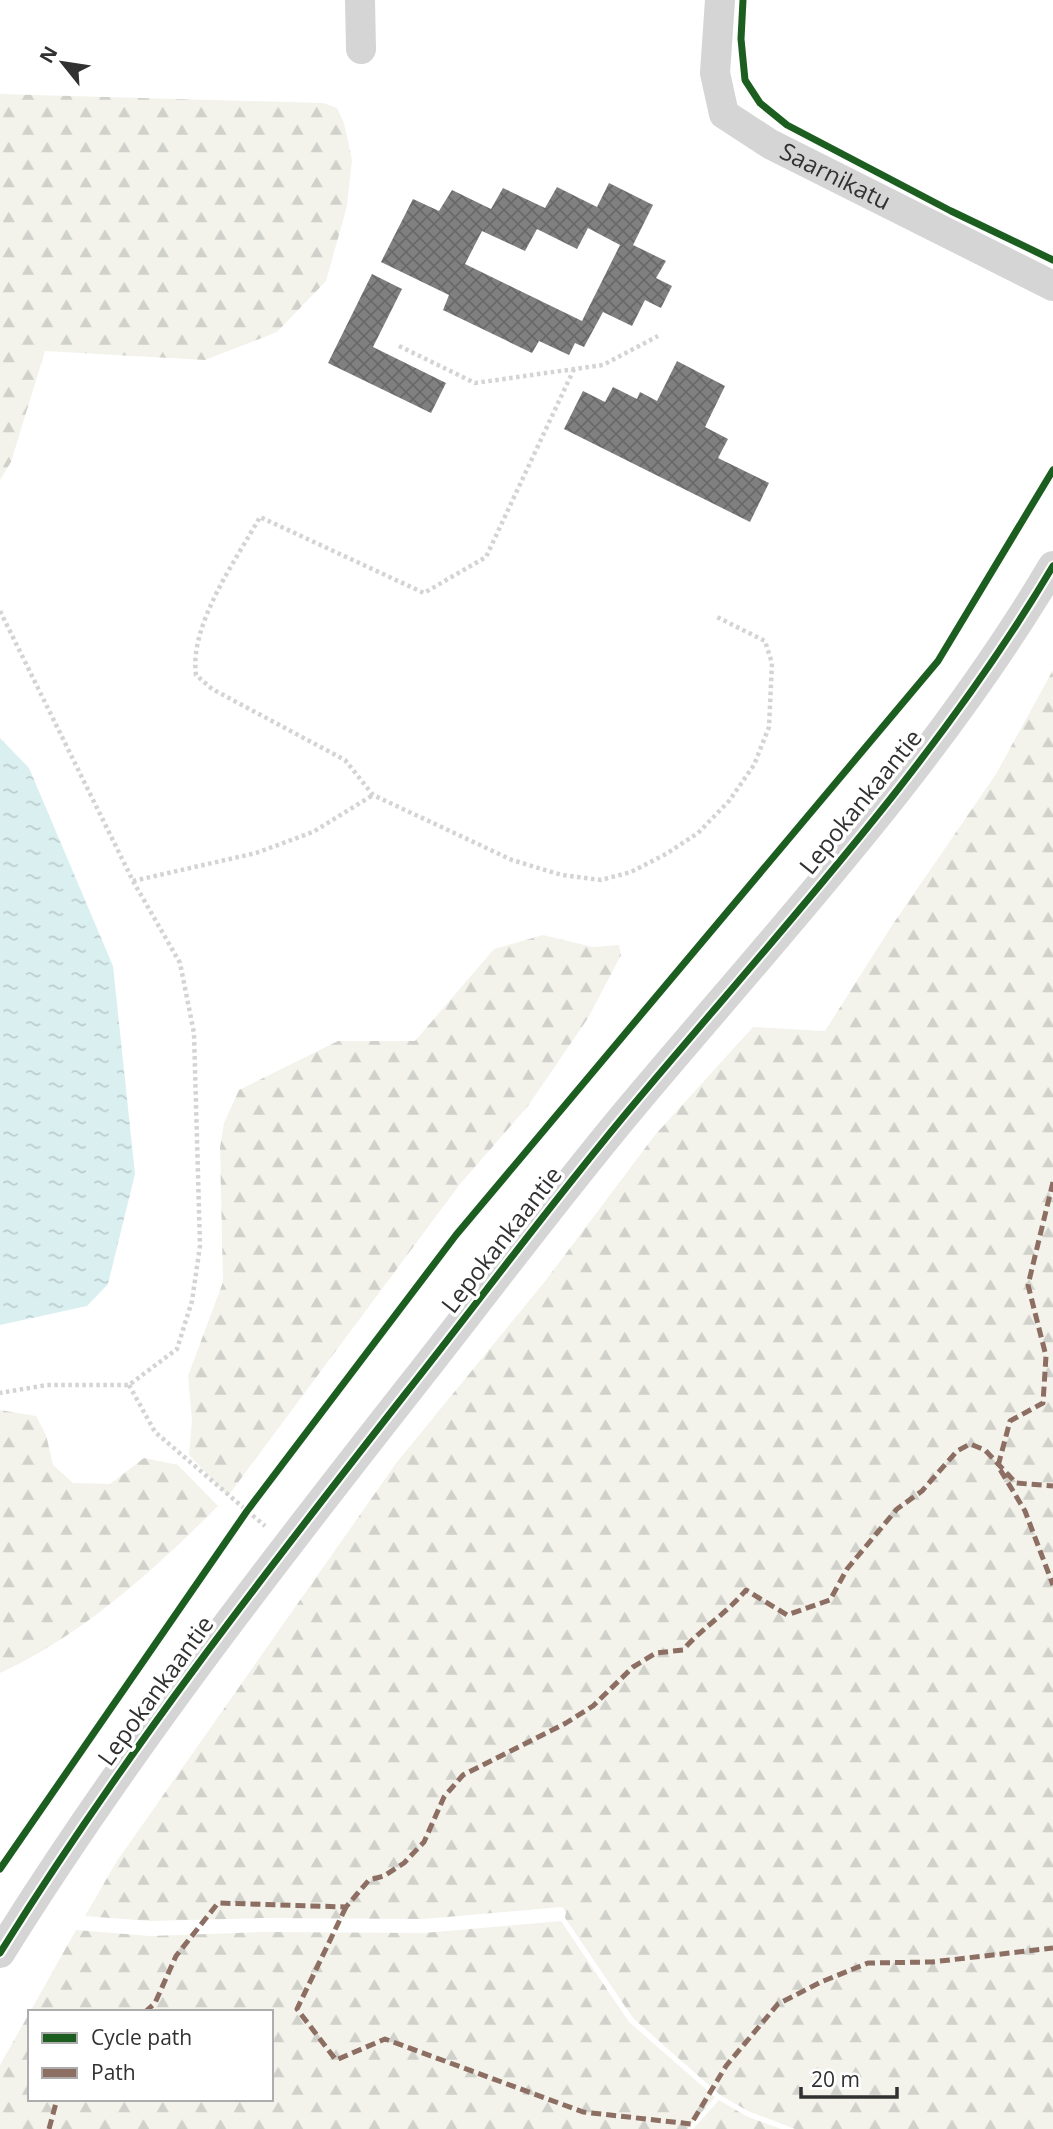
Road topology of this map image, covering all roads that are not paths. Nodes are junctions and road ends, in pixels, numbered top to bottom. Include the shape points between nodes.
1 (360, 0) edge
2 (720, 0) edge
3 (361, 49) dead end
4 (1053, 286) edge
5 (1053, 566) edge
6 (0, 1953) edge

1 - 3 street
2 - 4 street, Saarnikatu via 715,73 724,114 770,144
5 - 6 street, Lepokankaantie via 918,764 630,1109 288,1543 68,1843

